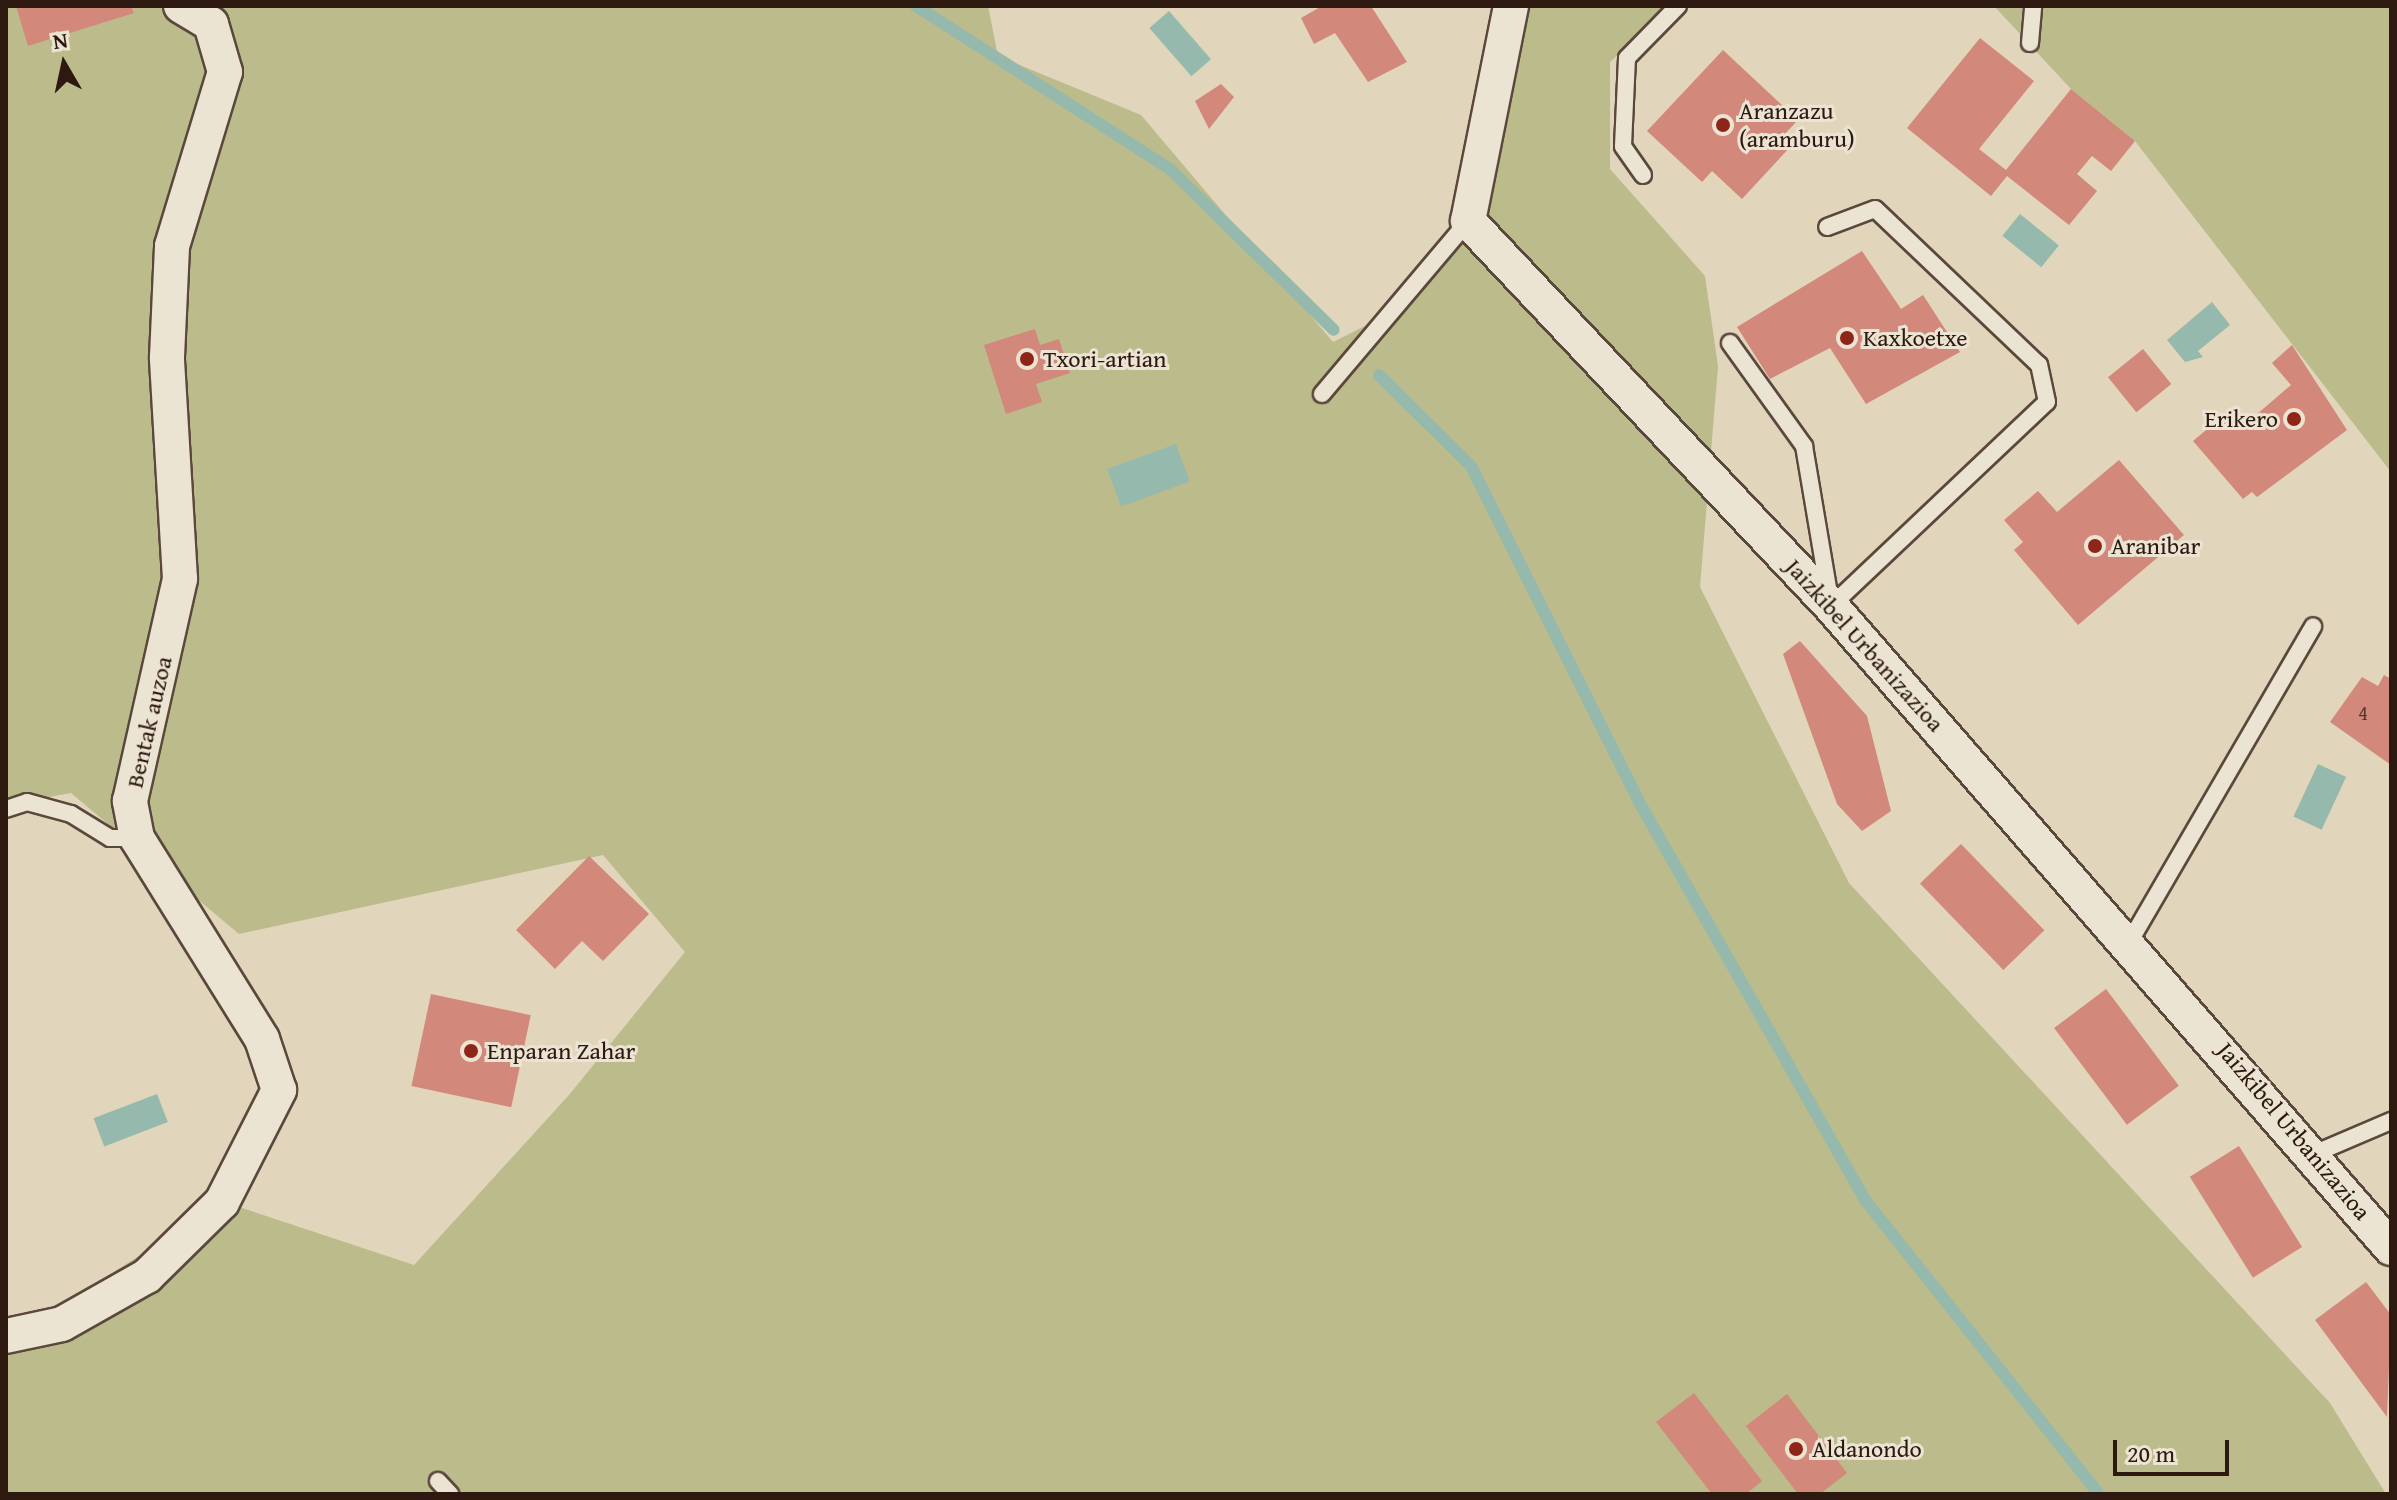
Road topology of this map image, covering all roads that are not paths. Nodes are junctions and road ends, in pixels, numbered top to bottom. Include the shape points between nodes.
1 (181, 6) edge
2 (1511, 6) edge
3 (1678, 6) edge
4 (2033, 6) edge
5 (2030, 43) dead end
6 (1643, 175) dead end
7 (1468, 221) junction
8 (1827, 227) dead end
9 (1730, 343) dead end
10 (1322, 394) dead end
11 (1831, 606) junction
12 (2313, 626) dead end
13 (6, 809) edge
14 (137, 838) junction
15 (2130, 941) junction
16 (2391, 1121) edge
17 (2316, 1153) junction
18 (2391, 1248) edge
19 (6, 1336) edge

1 - 14 street, Bentak auzoa via 211,24 225,72 172,246 167,357 180,579 130,801
2 - 7 street
3 - 6 lane via 1627,58 1623,146
4 - 5 lane
7 - 10 lane
7 - 11 street, Jaizkibel Urbanizazioa
8 - 11 lane via 1875,209 2039,365 2047,402
9 - 11 lane via 1804,446
11 - 15 street, Jaizkibel Urbanizazioa
12 - 15 lane
13 - 14 lane via 27,802 71,814 110,838
14 - 19 street, Bentak auzoa via 262,1039 279,1090 222,1202 147,1276 62,1324
15 - 17 street, Jaizkibel Urbanizazioa
16 - 17 lane
17 - 18 street, Jaizkibel Urbanizazioa

